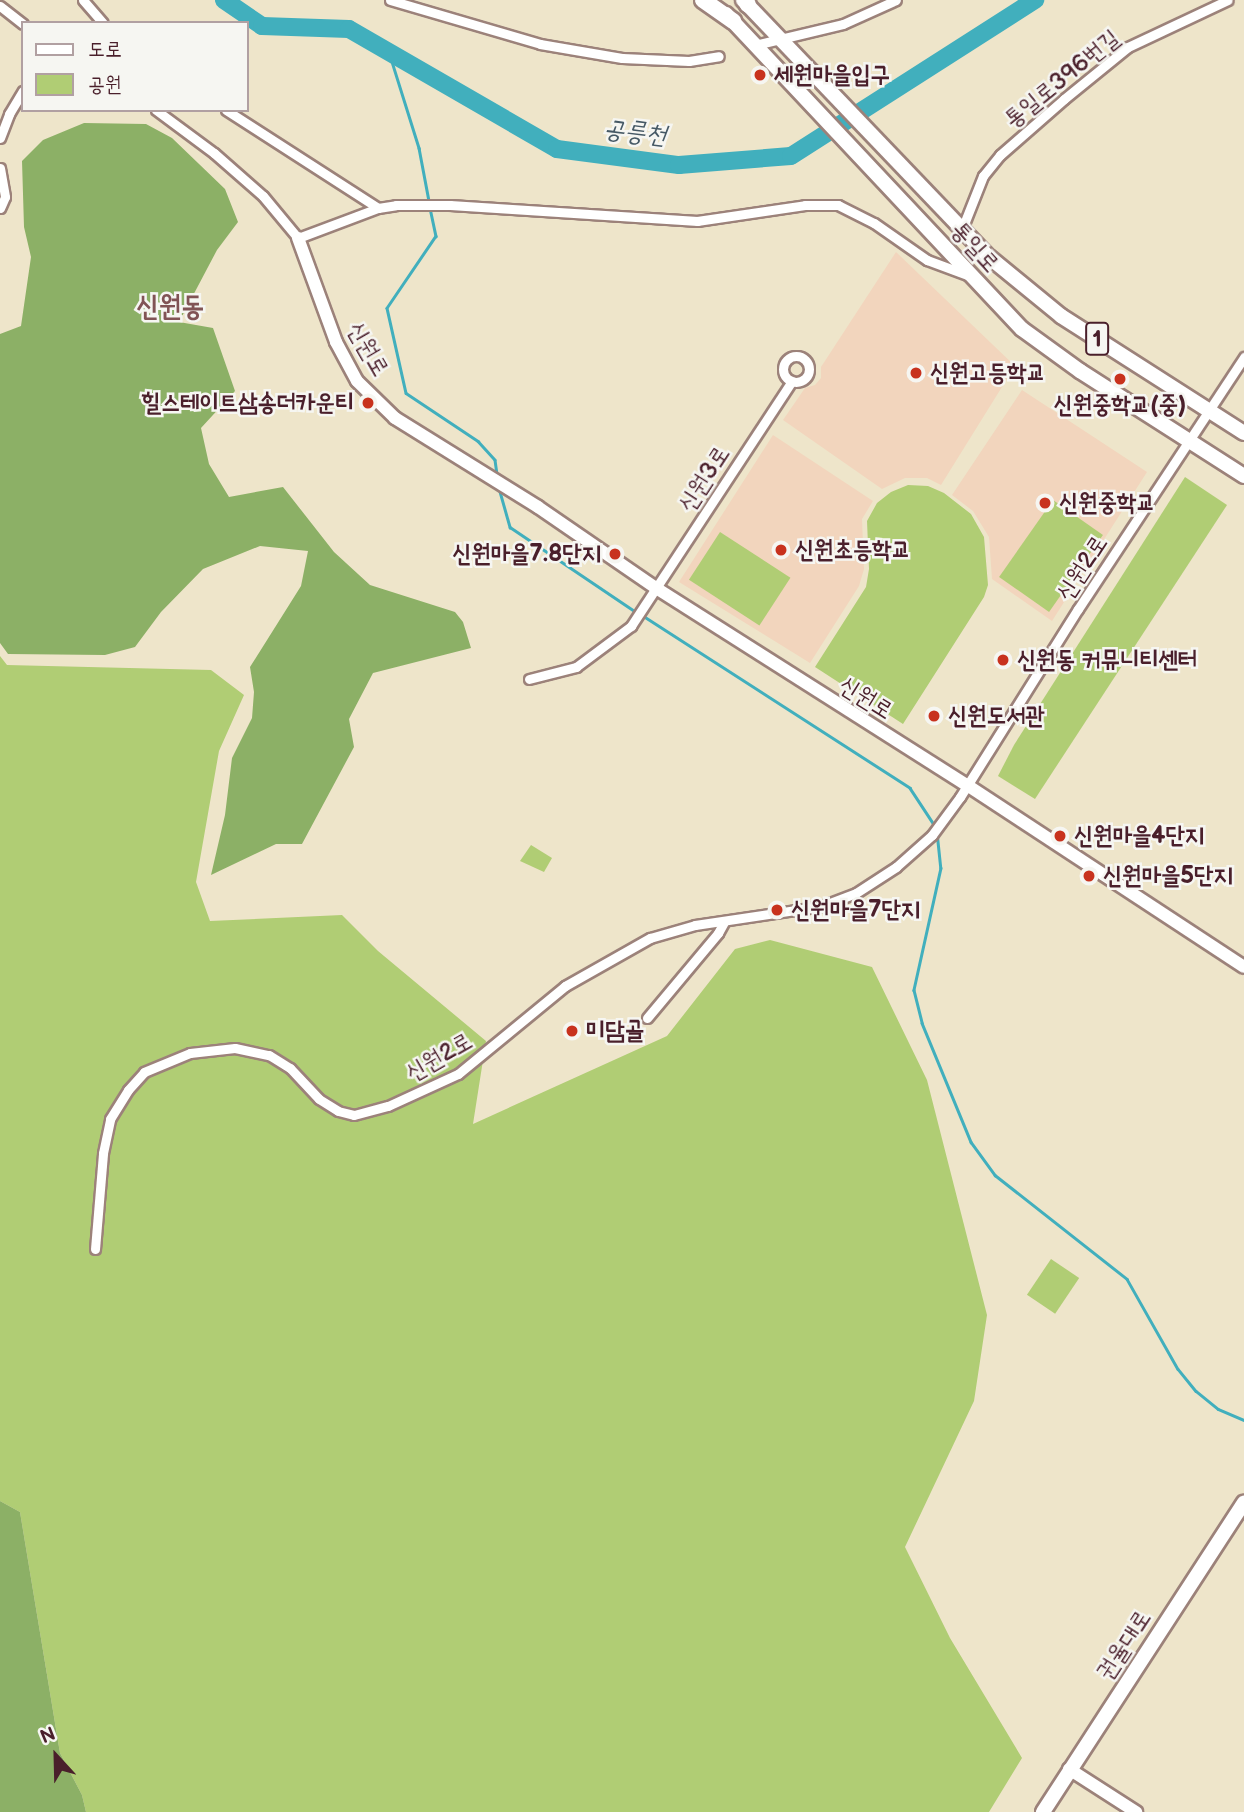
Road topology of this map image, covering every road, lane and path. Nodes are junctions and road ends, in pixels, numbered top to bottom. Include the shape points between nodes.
1 (83, 0) edge
2 (390, 0) edge
3 (703, 0) edge
4 (713, 0) edge
5 (896, 0) edge
6 (1228, 0) edge
7 (746, 2) edge
8 (0, 6) edge
9 (101, 21) edge
10 (733, 21) junction
11 (21, 22) edge
12 (782, 40) junction
13 (755, 45) junction
14 (719, 56) dead end
15 (21, 94) edge
16 (159, 112) edge
17 (229, 112) edge
18 (4, 114) edge
19 (0, 138) edge
20 (0, 167) edge
21 (0, 208) edge
22 (378, 208) junction
23 (962, 229) junction
24 (298, 238) junction
25 (970, 276) junction
26 (1244, 357) edge
27 (792, 381) dead end
28 (1209, 411) junction
29 (1244, 433) edge
30 (1188, 440) junction
31 (1244, 476) edge
32 (653, 593) junction
33 (529, 679) dead end
34 (968, 785) junction
35 (724, 922) junction
36 (1244, 967) edge
37 (647, 1018) dead end
38 (95, 1250) dead end
39 (1244, 1503) edge
40 (1069, 1769) junction
41 (1043, 1812) edge
42 (1136, 1812) edge

1 - 9 street
2 - 14 street via 540,44 609,56 689,61
3 - 10 highway
4 - 10 main road, 통일로 / 1
5 - 12 street via 843,24
6 - 23 street, 통일로396번길 via 1128,47 1064,99 982,176
7 - 12 main road, 통일로 / 1
8 - 11 street
10 - 13 main road, 통일로 / 1
12 - 13 street
12 - 23 main road, 통일로 / 1
13 - 25 main road, 통일로 / 1
15 - 18 street
16 - 24 street via 263,196
17 - 22 street
18 - 19 street
20 - 21 street via 5,197
22 - 24 street
22 - 25 street via 450,205 697,221 805,205 838,205 874,223 927,260
23 - 28 main road, 통일로 / 1 via 1061,316
24 - 32 street, 신원로 via 336,342 356,381 395,418 538,507
25 - 30 main road, 통일로 / 1 via 1052,352
26 - 28 street, 신원2로
27 - 32 street, 신원3로
28 - 29 main road, 통일로 / 1
28 - 30 street, 신원2로
30 - 31 main road, 통일로 / 1
30 - 34 street, 신원2로
32 - 33 street, 신원3로 via 631,626 595,656 576,667
32 - 34 street, 신원로
34 - 35 street, 신원2로 via 916,852 856,893 822,906
34 - 36 street, 신원로
35 - 37 street
35 - 38 street, 신원2로 via 650,938 605,961 565,986 458,1074 388,1106 354,1115 319,1099 290,1068 269,1055 235,1048 190,1053 145,1072 110,1119
39 - 40 main road, 권율대로
40 - 41 main road, 권율대로
40 - 42 street

